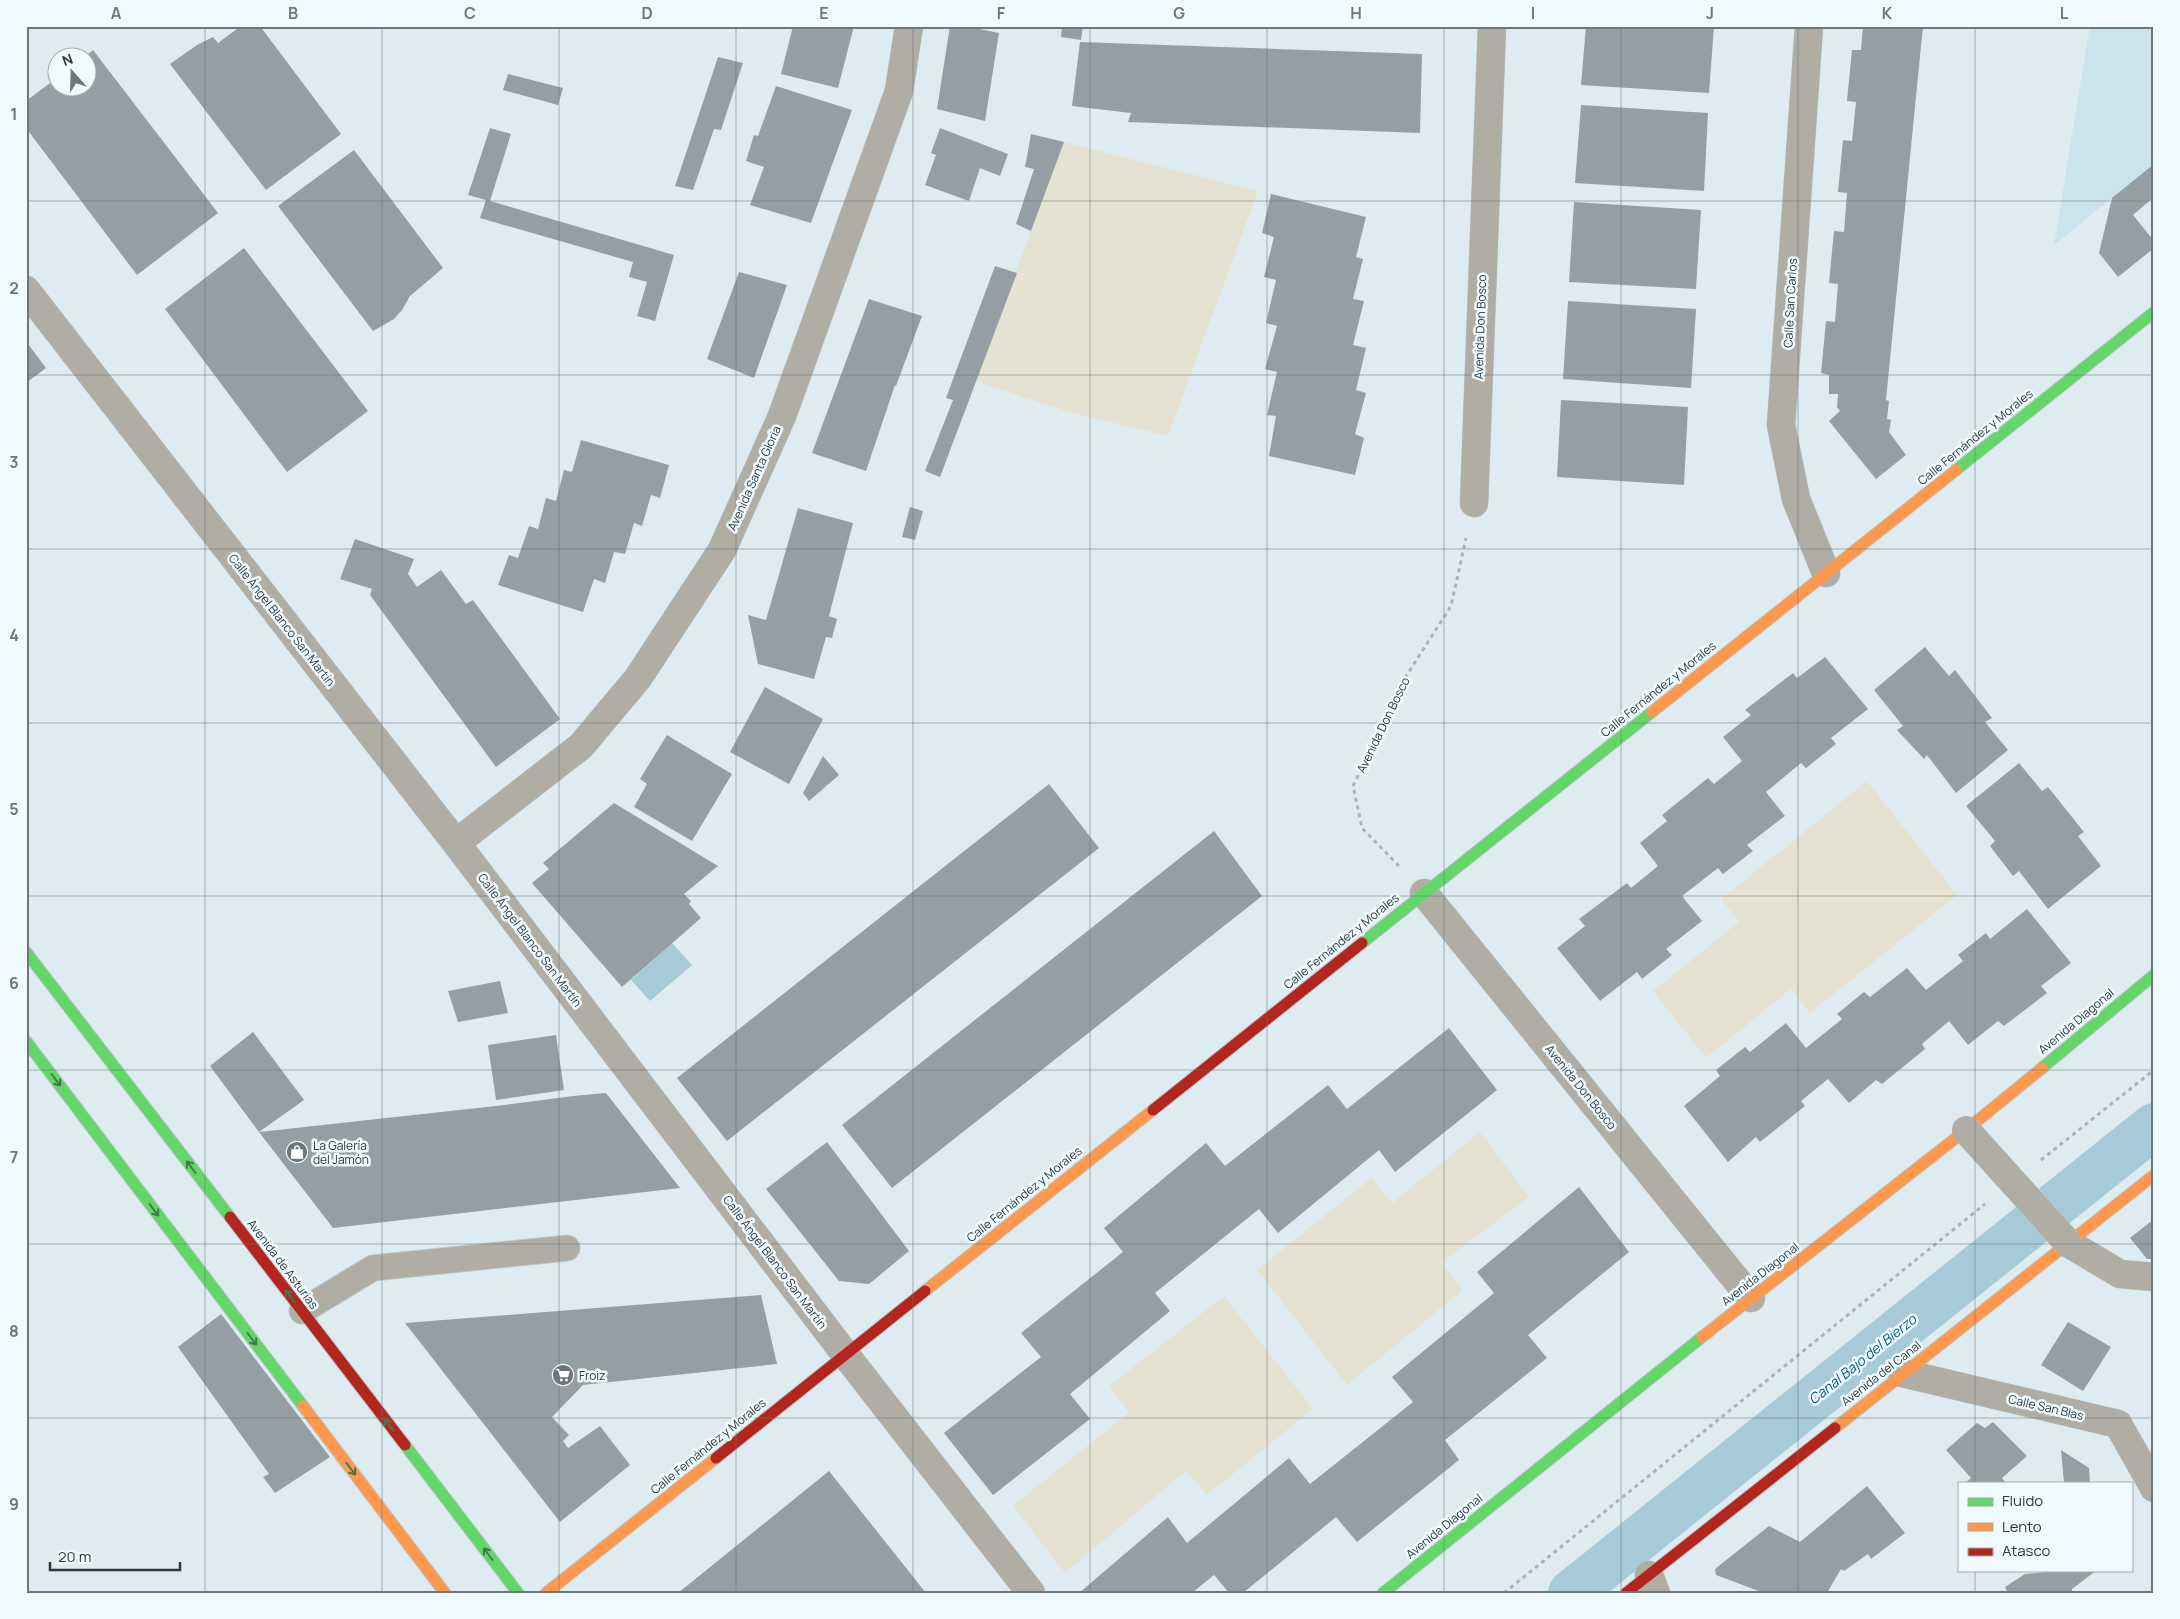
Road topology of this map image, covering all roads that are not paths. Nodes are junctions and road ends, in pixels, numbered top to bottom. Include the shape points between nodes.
1 (909, 26) edge
2 (1492, 26) edge
3 (1809, 26) edge
4 (26, 290) edge
5 (2154, 312) edge
6 (1474, 503) road end
7 (1826, 573) junction
8 (456, 843) junction
9 (1424, 893) junction
10 (26, 952) edge
11 (2154, 975) edge
12 (26, 1042) edge
13 (1966, 1130) junction
14 (2154, 1176) edge
15 (2068, 1243) junction
16 (567, 1248) dead end
17 (2154, 1276) edge
18 (1751, 1298) junction
19 (302, 1311) junction
20 (845, 1354) junction
21 (1902, 1373) junction
22 (2154, 1488) edge
23 (1652, 1584) edge
24 (445, 1593) edge
25 (518, 1593) edge
26 (546, 1593) edge
27 (1031, 1593) edge
28 (1383, 1593) edge
29 (1626, 1593) edge

1 - 8 street, Avenida Santa Gloria via 899,91 782,416 722,550 638,678 581,746
2 - 6 street, Avenida Don Bosco
3 - 7 street, Calle San Carlos via 1782,425 1796,499
4 - 8 street, Calle Ángel Blanco San Martín
5 - 7 street, Calle Fernández y Morales
7 - 9 street, Calle Fernández y Morales
8 - 20 street, Calle Ángel Blanco San Martín
9 - 18 street, Avenida Don Bosco
9 - 20 street, Calle Fernández y Morales
19 -> 10 street, Avenida de Asturias
11 - 13 street, Avenida Diagonal
12 -> 24 street
13 - 15 street, bridge
13 - 18 street, Avenida Diagonal
14 - 15 street, Avenida del Canal
15 - 17 street via 2120,1274
15 - 21 street, Avenida del Canal
16 - 19 lane via 373,1268
18 - 28 street, Avenida Diagonal
25 -> 19 street, Avenida de Asturias
20 - 26 street, Calle Fernández y Morales
20 - 27 street, Calle Ángel Blanco San Martín
21 - 22 street, Calle San Blas via 2118,1424
21 - 23 street, Avenida del Canal
23 - 29 street, Avenida del Canal

